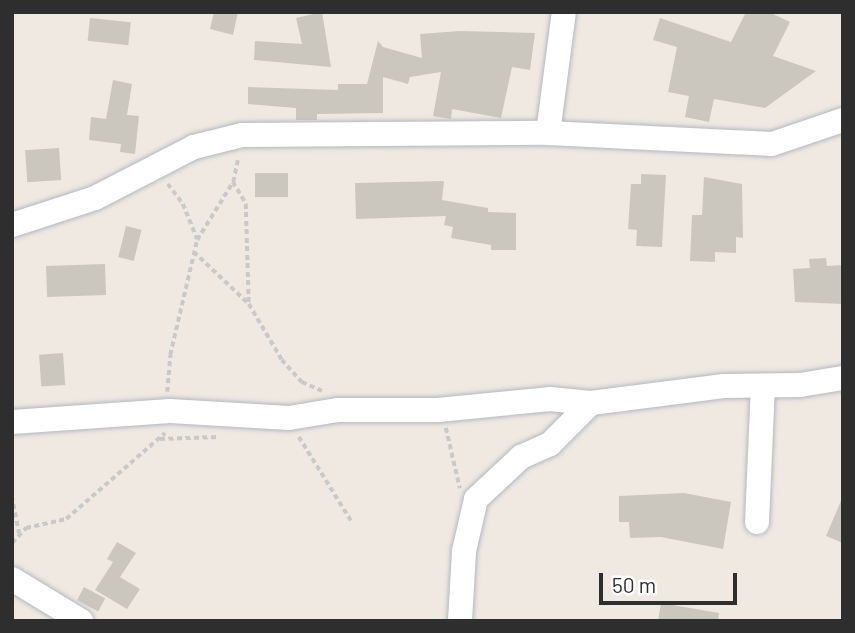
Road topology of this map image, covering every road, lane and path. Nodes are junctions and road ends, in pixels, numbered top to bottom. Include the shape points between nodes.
1 (564, 12) edge
2 (842, 122) edge
3 (548, 133) junction
4 (242, 135) junction
5 (157, 169) junction
6 (233, 182) junction
7 (12, 225) edge
8 (197, 240) junction
9 (194, 252) junction
10 (249, 304) junction
11 (843, 378) edge
12 (763, 386) junction
13 (591, 403) junction
14 (338, 410) junction
15 (438, 410) junction
16 (170, 411) junction
17 (12, 422) edge
18 (294, 431) dead end
19 (12, 496) edge
20 (471, 511) junction
21 (352, 522) dead end
22 (757, 522) dead end
23 (19, 533) junction
24 (12, 543) edge
25 (12, 579) edge
26 (80, 621) edge
27 (460, 621) edge

1 - 3 street
2 - 3 street via 772,144
3 - 4 street
4 - 5 street via 194,147
4 - 6 path
5 - 7 street via 96,198
5 - 8 path via 183,204
6 - 8 path
6 - 10 path via 246,204
8 - 9 path
9 - 10 path
9 - 16 path via 170,355
10 - 14 path via 282,360
11 - 12 street
12 - 13 street via 724,386
12 - 22 street
13 - 15 street via 550,399
13 - 20 street via 550,444 521,457 481,493
14 - 15 street
14 - 16 street via 289,418
15 - 20 path via 447,428 456,481
16 - 17 street
16 - 23 path via 162,436 66,519
18 - 21 path
19 - 23 path
20 - 27 street
23 - 24 path
25 - 26 street

